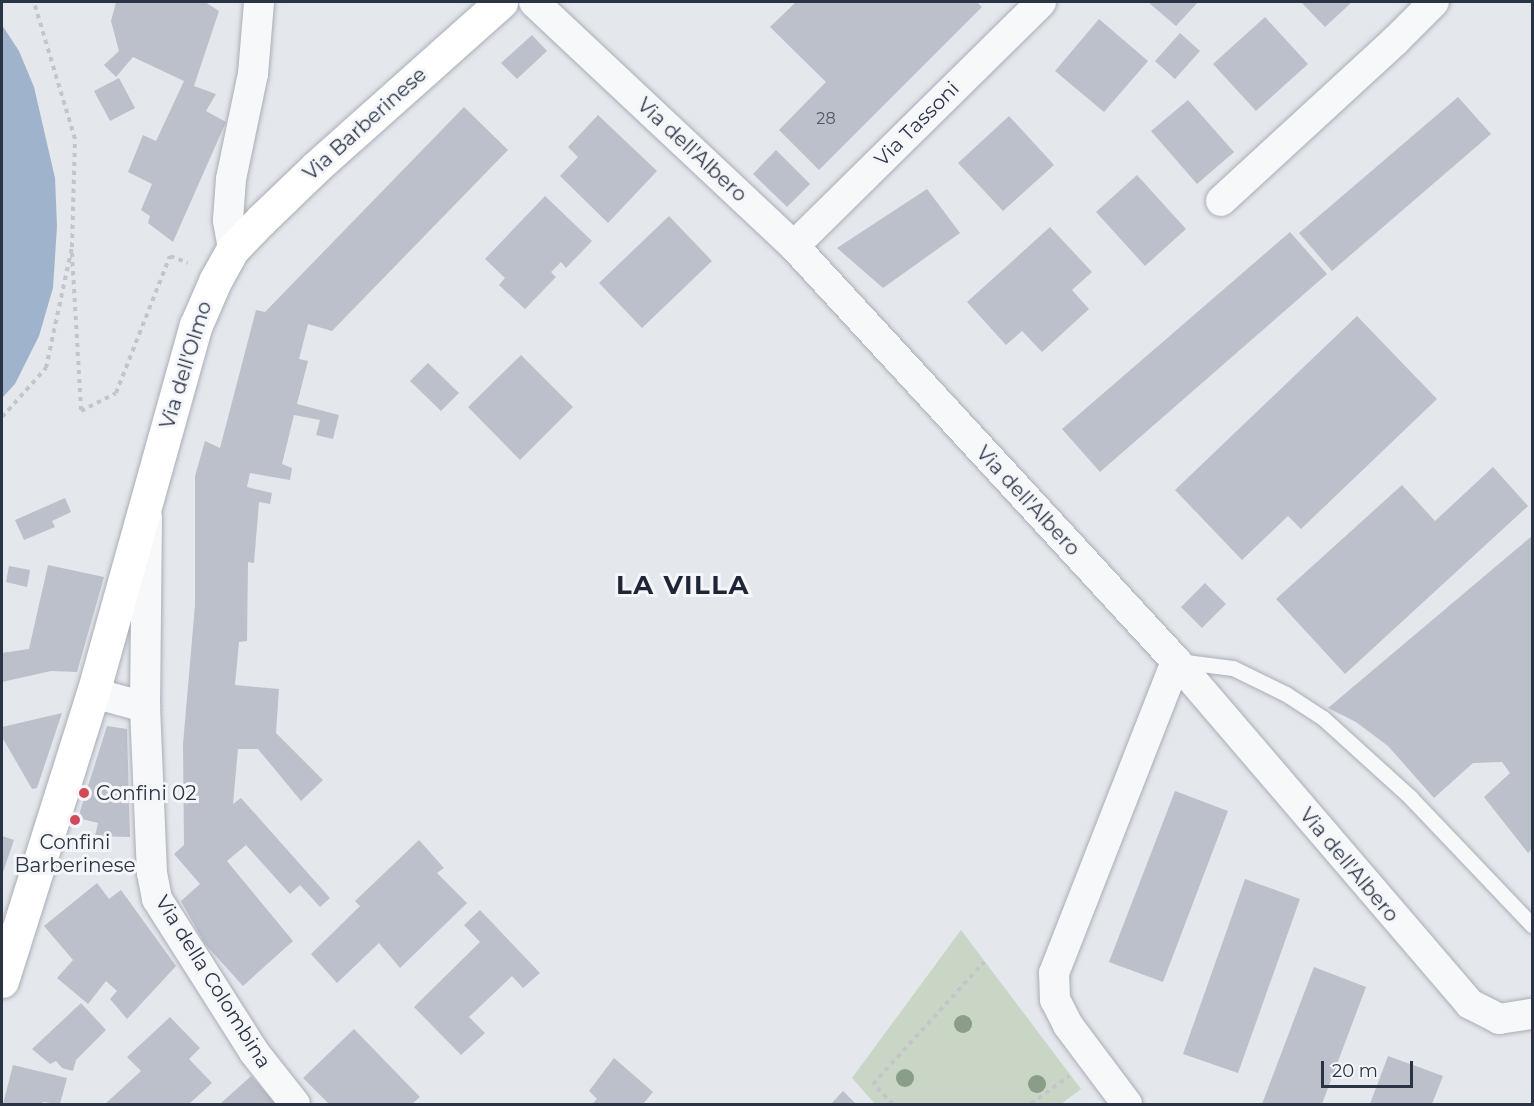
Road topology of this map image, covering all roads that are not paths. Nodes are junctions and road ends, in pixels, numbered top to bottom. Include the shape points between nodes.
1 (259, 2) edge
2 (501, 2) edge
3 (534, 2) edge
4 (1041, 2) edge
5 (1434, 2) edge
6 (1221, 201) dead end
7 (794, 246) junction
8 (233, 249) junction
9 (147, 495) junction
10 (1176, 661) junction
11 (93, 693) junction
12 (145, 707) junction
13 (1532, 925) edge
14 (9, 931) edge
15 (2, 981) edge
16 (1533, 1014) edge
17 (295, 1104) edge
18 (1127, 1104) edge

1 - 8 street via 253,74 231,179 228,220
2 - 8 main road, Via Barberinese via 316,167
3 - 7 street, Via dell'Albero
4 - 7 street, Via Tassoni
5 - 6 street
7 - 10 street, Via dell'Albero
8 - 9 main road, Via dell'Olmo via 196,325
9 - 11 main road, Via dell'Olmo
9 - 12 street, Via della Colombina
10 - 13 lane via 1233,668 1286,694 1323,718 1410,797
10 - 16 street, Via dell'Albero via 1470,1004 1499,1019
10 - 18 street via 1054,974 1055,1000 1068,1025
11 - 12 street
11 - 14 main road, Via dell'Olmo
12 - 17 street, Via della Colombina via 152,873 158,899 254,1052
14 - 15 main road, Via dell'Olmo

